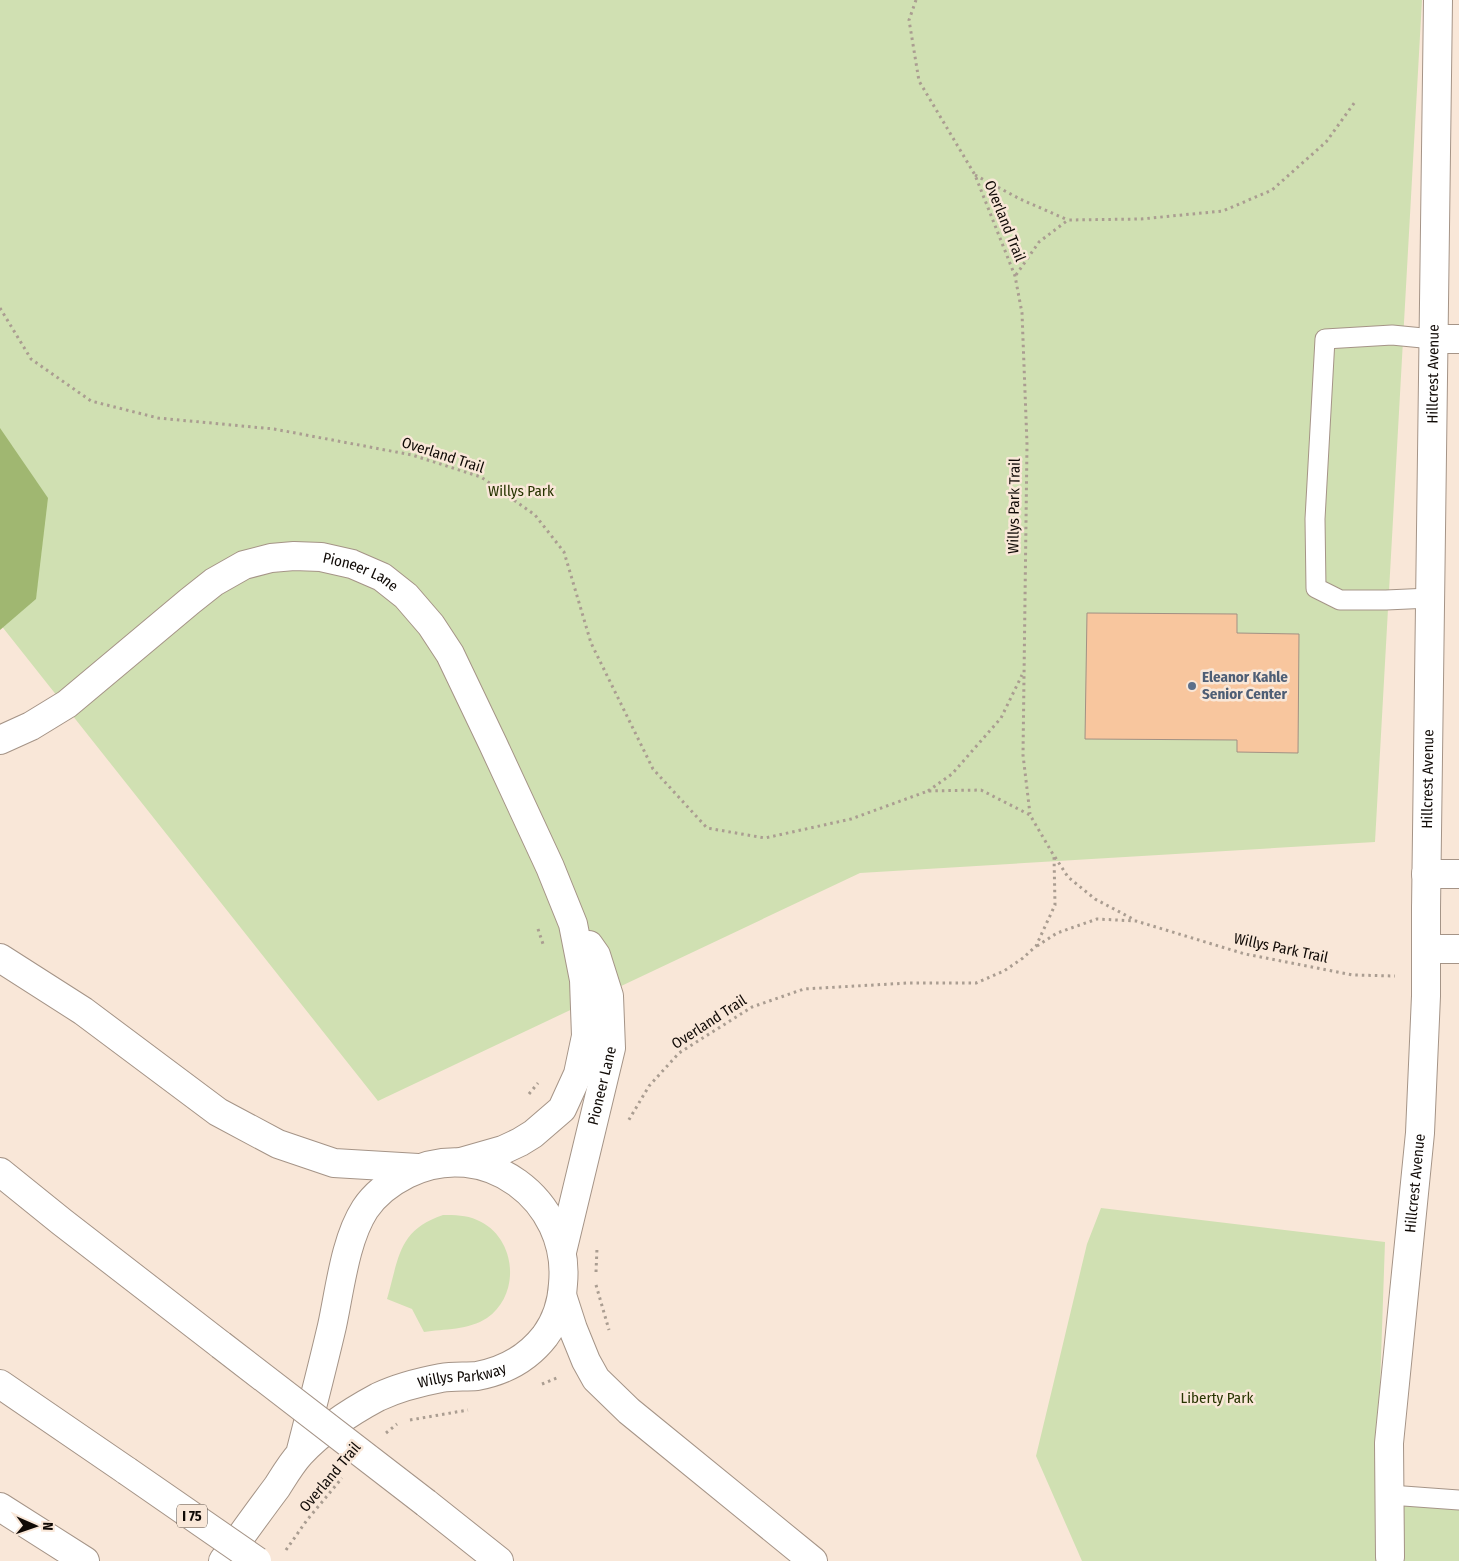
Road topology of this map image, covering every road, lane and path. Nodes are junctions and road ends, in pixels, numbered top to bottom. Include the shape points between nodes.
1 (916, 0) edge
2 (1438, 0) edge
3 (1355, 102) dead end
4 (975, 175) junction
5 (1068, 220) junction
6 (1015, 276) junction
7 (0, 308) edge
8 (1446, 339) edge
9 (1430, 598) junction
10 (1023, 672) junction
11 (0, 740) edge
12 (928, 791) junction
13 (1030, 815) junction
14 (1054, 856) junction
15 (1426, 874) junction
16 (1459, 874) edge
17 (1136, 920) junction
18 (573, 924) junction
19 (1036, 946) junction
20 (1426, 949) junction
21 (1459, 949) edge
22 (0, 958) edge
23 (1426, 977) junction
24 (625, 1125) dead end
25 (461, 1162) junction
26 (418, 1168) junction
27 (0, 1172) edge
28 (597, 1242) dead end
29 (562, 1252) junction
30 (562, 1295) junction
31 (586, 1361) junction
32 (0, 1384) edge
33 (539, 1385) dead end
34 (476, 1408) dead end
35 (409, 1420) dead end
36 (400, 1422) dead end
37 (385, 1434) dead end
38 (300, 1454) junction
39 (345, 1474) dead end
40 (1390, 1495) junction
41 (1459, 1500) edge
42 (0, 1507) edge
43 (284, 1553) dead end
44 (77, 1555) edge
45 (1390, 1559) edge
46 (223, 1561) edge
47 (256, 1561) edge
48 (500, 1561) edge
49 (812, 1561) edge

1 - 4 path via 909,20 919,81
2 - 8 main road, Hillcrest Avenue
3 - 5 path via 1326,142 1272,190 1223,212 1141,219
4 - 5 path
4 - 6 path, Overland Trail
5 - 6 path via 1039,242
6 - 10 path, Willys Park Trail via 1022,313 1027,444
7 - 12 path, Overland Trail via 31,359 91,401 158,418 274,429 412,455 481,476 535,514 564,552 591,643 653,768 707,828 765,838 851,819
8 - 9 main road, Hillcrest Avenue
8 - 9 lane via 1392,335 1325,339 1315,519 1316,588 1340,600
9 - 15 main road, Hillcrest Avenue
10 - 12 path, Overland Trail via 1001,718 952,774
10 - 13 path, Willys Park Trail via 1023,755
11 - 18 main road, Pioneer Lane via 31,726 66,704 214,582 244,565 294,556 321,557 352,564 382,577 406,596 450,654 546,858
12 - 13 path, Overland Trail via 981,790
13 - 14 path, Overland Trail
14 - 17 path, Willys Park Trail via 1068,877 1095,899
14 - 19 path, Overland Trail via 1055,905
15 - 16 main road
15 - 20 main road, Hillcrest Avenue
17 - 19 path, Willys Park Trail via 1097,919 1057,933
17 - 23 path, Willys Park Trail via 1245,954 1353,975
18 - 25 main road, Pioneer Lane via 584,980 586,1036 578,1074 562,1109 520,1142
18 - 29 main road, Pioneer Lane via 596,955 609,996 611,1048
19 - 24 path, Overland Trail via 1004,972 976,982 804,989 752,1007 679,1053 649,1086
20 - 21 main road
20 - 23 main road, Hillcrest Avenue
22 - 26 main road via 84,1011 218,1112 278,1144 334,1163
23 - 40 main road, Hillcrest Avenue via 1420,1133 1389,1443
25 - 26 main road, Willys Parkway
25 - 29 main road via 499,1172 532,1194 546,1211
26 - 38 main road, Willys Parkway via 379,1193 366,1208 348,1244
27 - 48 main road, bridge
28 - 31 path via 595,1285 614,1344
29 - 30 main road, Willys Parkway
30 - 31 main road
30 - 38 main road, Willys Parkway via 546,1335 515,1363 496,1372 443,1378 381,1396 352,1412
31 - 33 path via 557,1379
31 - 49 main road via 596,1379 629,1411
32 - 47 main road, I 75, bridge
34 - 35 path
36 - 37 path
38 - 46 main road, Willys Parkway
39 - 43 path, Overland Trail
40 - 41 lane
40 - 45 main road, Hillcrest Avenue
42 - 44 main road

